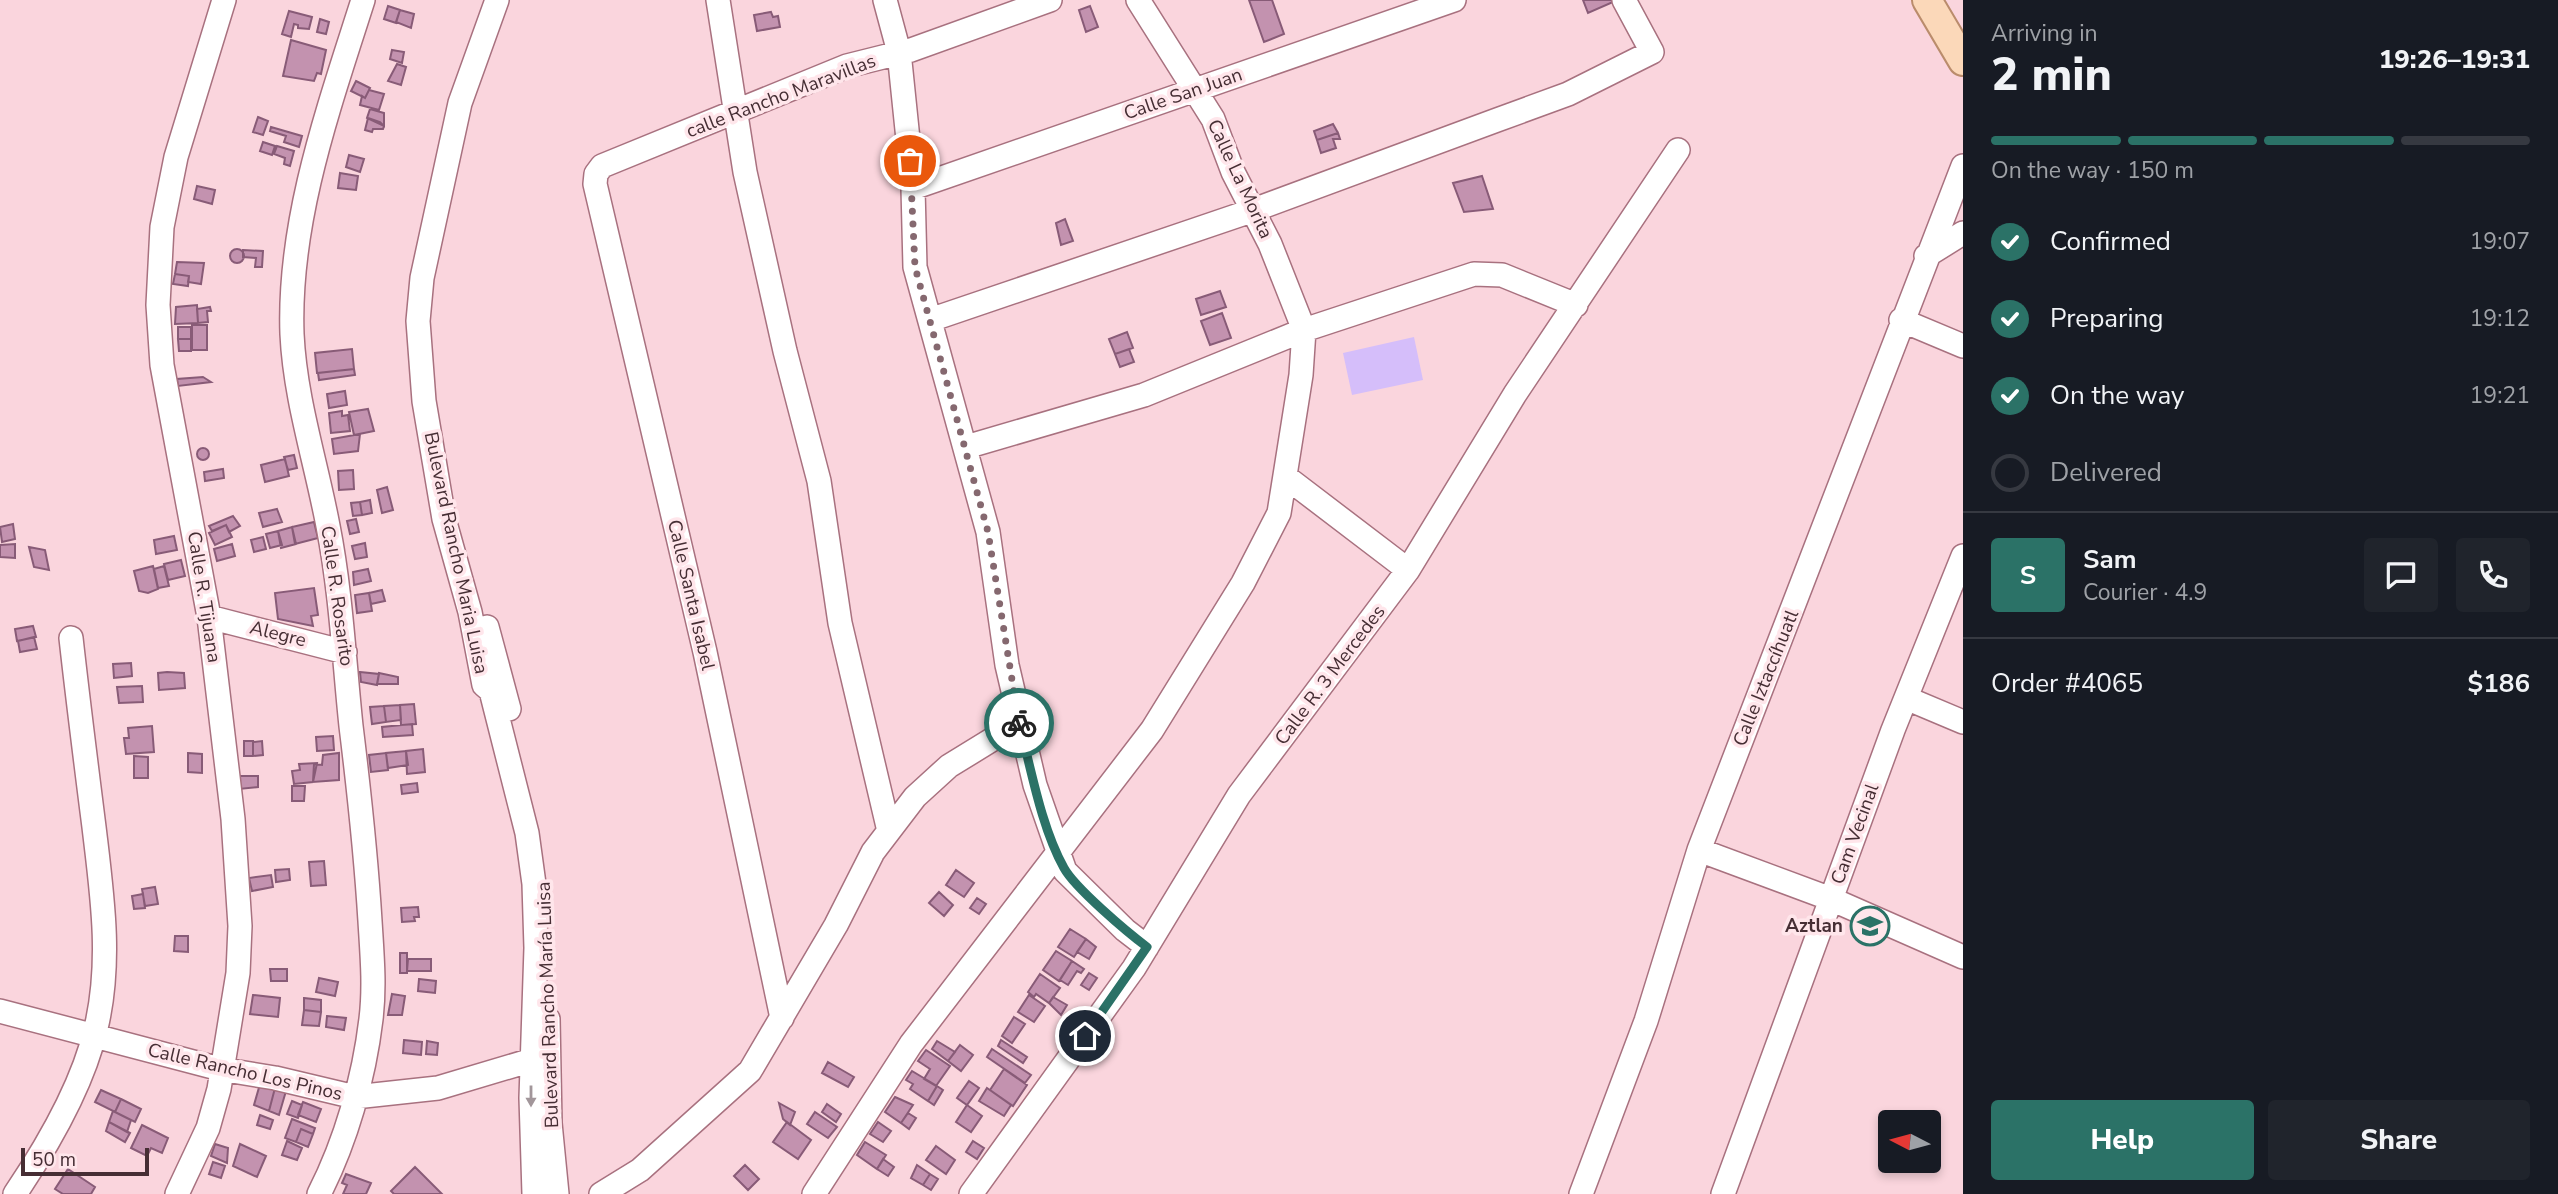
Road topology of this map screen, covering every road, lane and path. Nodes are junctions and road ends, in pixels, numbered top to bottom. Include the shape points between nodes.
1 (224, 0) edge
2 (363, 0) edge
3 (497, 0) edge
4 (511, 0) edge
5 (718, 0) edge
6 (885, 0) edge
7 (1050, 0) edge
8 (1138, 0) edge
9 (1454, 0) edge
10 (1624, 0) edge
11 (1927, 0) edge
12 (899, 52) junction
13 (1963, 61) edge
14 (1197, 89) junction
15 (738, 113) junction
16 (1678, 150) dead end
17 (1963, 166) edge
18 (596, 174) joint
19 (913, 188) junction
20 (1251, 211) junction
21 (1963, 233) edge
22 (1926, 256) junction
23 (1576, 305) junction
24 (930, 320) junction
25 (1901, 320) junction
26 (1304, 330) junction
27 (1963, 346) edge
28 (966, 447) junction
29 (1286, 477) junction
30 (1963, 556) edge
31 (1408, 570) junction
32 (209, 617) junction
33 (71, 638) dead end
34 (345, 652) junction
35 (1906, 698) junction
36 (1963, 722) edge
37 (1019, 723) junction
38 (889, 831) junction
39 (1699, 850) junction
40 (1057, 852) junction
41 (1831, 899) junction
42 (1147, 947) junction
43 (1961, 950) edge
44 (0, 1011) edge
45 (782, 1018) junction
46 (93, 1036) junction
47 (532, 1060) junction
48 (220, 1069) junction
49 (355, 1097) junction
50 (15, 1194) edge
51 (177, 1194) edge
52 (319, 1194) edge
53 (534, 1194) edge
54 (557, 1194) edge
55 (601, 1194) edge
56 (814, 1194) edge
57 (971, 1194) edge
58 (1581, 1194) edge
59 (1723, 1194) edge

1 - 32 street, Calle R. Tijuana via 176,157 162,227 158,305 162,365
2 - 34 street, Calle R. Rosarito via 319,142 303,212 292,319 297,384 328,528
3 - 47 street, Bulevard Rancho Maria Luisa via 460,103 422,278 418,321 424,401 444,519 484,685 491,691 527,833 536,948
4 - 54 street, Bulevard Rancho María Luisa via 473,104 438,259 432,302 432,374 453,499 526,776 544,863 550,1123
5 - 15 street
6 - 12 street
7 - 12 street, calle Rancho Maravillas
8 - 14 street, Calle La Morita
9 - 14 street, Calle San Juan
10 - 20 street via 1652,52 1568,94
11 - 13 main road
12 - 15 street, calle Rancho Maravillas via 847,66
12 - 19 street
14 - 19 street, Calle San Juan
14 - 20 street, Calle La Morita
15 - 18 street, calle Rancho Maravillas via 602,166
15 - 38 street via 745,173 819,481 840,623
16 - 23 street, Calle R. 3 Mercedes
17 - 22 street, Calle Iztaccíhuatl
18 - 45 street, Calle Santa Isabel via 705,652
19 - 24 street via 915,267
20 - 24 street
20 - 26 street, Calle La Morita
21 - 22 street
22 - 25 street, Calle Iztaccíhuatl
23 - 26 street via 1502,275 1474,274
23 - 31 street, Calle R. 3 Mercedes via 1515,394
24 - 28 street
25 - 27 street
25 - 39 street, Calle Iztaccíhuatl
26 - 28 street via 1144,395
26 - 29 street
28 - 37 street via 988,532
29 - 31 street
29 - 40 street via 1279,513 1243,583 1152,730
30 - 35 street, Cam Vecinal
31 - 42 street, Calle R. 3 Mercedes via 1239,796
32 - 34 street, Alegre
32 - 48 street, Calle R. Tijuana via 233,819 240,926 238,973
33 - 46 street via 104,910 106,959
34 - 49 street, Calle R. Rosarito via 373,981 371,1020
35 - 36 street
35 - 41 street, Cam Vecinal
37 - 38 street via 949,766 915,797
37 - 40 street
38 - 45 street
39 - 41 street
39 - 58 street, Calle Iztaccíhuatl via 1646,1021
40 - 42 street via 1065,871
40 - 56 street via 911,1044
41 - 43 street
41 - 59 street, Cam Vecinal
42 - 57 street, Calle R. 3 Mercedes
44 - 46 street, Calle Rancho Los Pinos
45 - 55 street via 750,1071 640,1170
46 - 48 street, Calle Rancho Los Pinos
46 - 50 street via 69,1098
47 - 49 street, Calle Rancho Los Pinos via 438,1088
47 -> 53 street, Bulevard Rancho Maria Luisa
48 - 49 street, Calle Rancho Los Pinos
48 - 51 street, Calle R. Tijuana via 208,1128
49 - 52 street, Calle R. Rosarito

